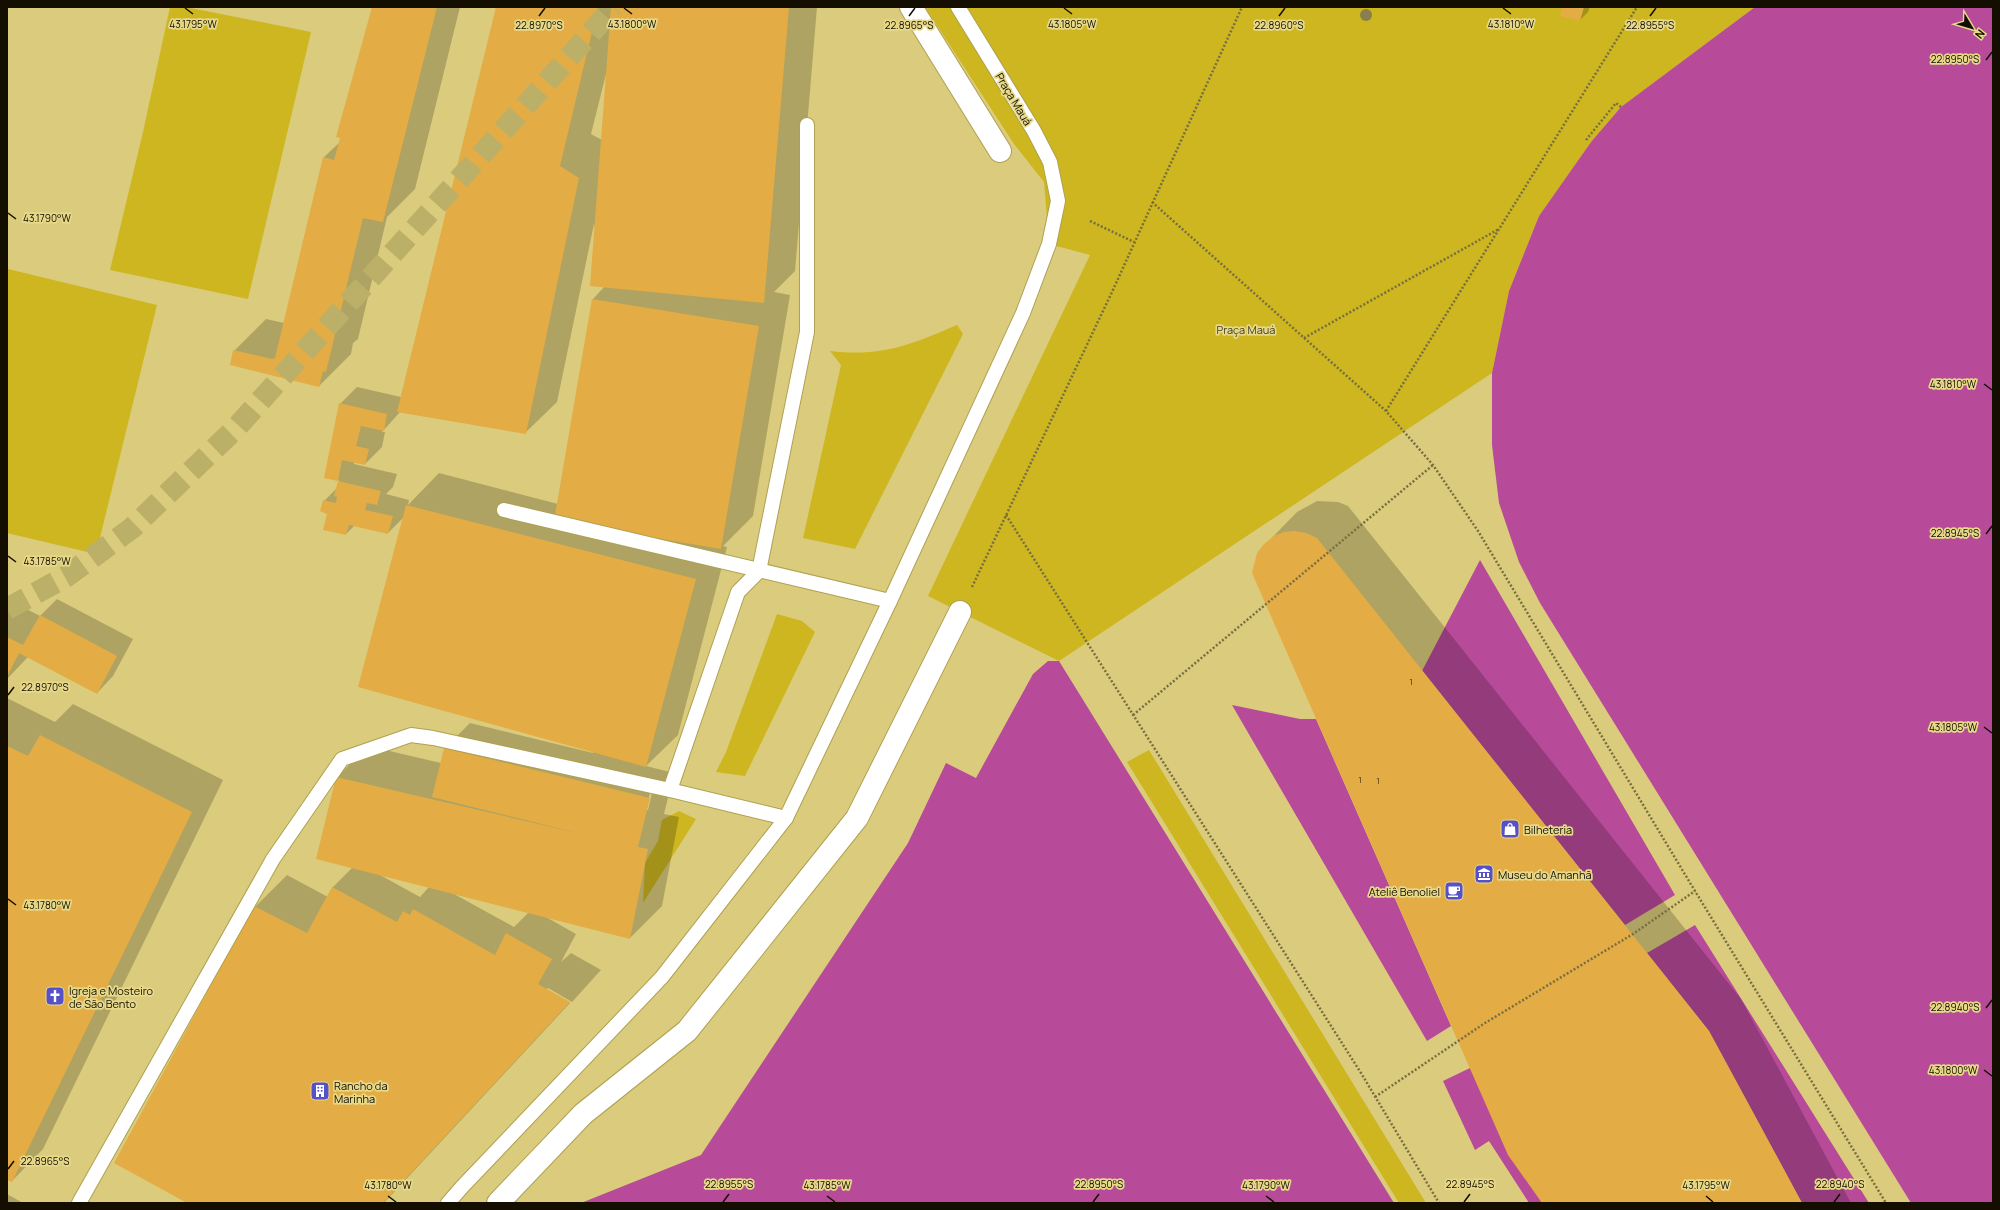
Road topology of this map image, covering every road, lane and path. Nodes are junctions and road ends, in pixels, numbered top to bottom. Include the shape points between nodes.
1 (911, 7) edge
2 (958, 7) edge
3 (1242, 7) edge
4 (1637, 7) edge
5 (1621, 107) dead end
6 (807, 125) dead end
7 (1586, 140) dead end
8 (1000, 151) dead end
9 (1152, 202) junction
10 (1090, 221) dead end
11 (1499, 229) junction
12 (1134, 242) junction
13 (1304, 338) junction
14 (1386, 411) junction
15 (1433, 465) junction
16 (504, 510) dead end
17 (1006, 515) junction
18 (759, 571) junction
19 (890, 601) junction
20 (960, 612) joint
21 (1133, 715) junction
22 (670, 790) junction
23 (786, 818) junction
24 (1695, 891) junction
25 (1375, 1097) junction
26 (79, 1203) edge
27 (448, 1203) edge
28 (498, 1203) edge
29 (1440, 1203) edge
30 (1886, 1203) edge

1 - 8 street
2 - 19 lane, Praça Mauá via 1034,131 1050,162 1058,201 1049,244 1023,313
3 - 9 path
4 - 11 path
5 - 7 path via 1616,103
6 - 18 lane via 807,332
9 - 12 path
9 - 13 path
10 - 12 path
11 - 13 path
11 - 14 path
12 - 17 path
13 - 14 path
14 - 15 path
15 - 21 path
15 - 24 path via 1478,531
16 - 18 lane
17 - 20 path
17 - 21 path
18 - 19 lane
18 - 22 lane via 738,592
19 - 23 lane, Praça Mauá
20 - 28 street via 857,818 687,1031 583,1114
21 - 25 path
22 - 23 lane
22 - 26 lane via 411,735 342,759 273,859
23 - 27 lane, Praça Mauá via 662,977
24 - 25 path via 1633,934 1485,1023
24 - 30 path
25 - 29 path

